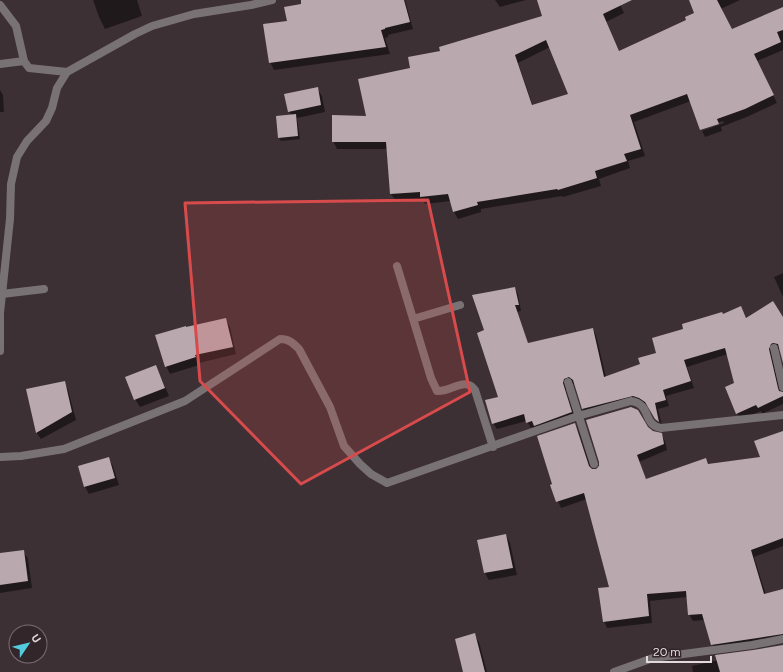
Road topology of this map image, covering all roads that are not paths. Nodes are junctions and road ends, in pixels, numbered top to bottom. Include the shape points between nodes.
1 (272, 0) edge
2 (1, 7) edge
3 (24, 61) junction
4 (0, 64) edge
5 (67, 72) junction
6 (397, 266) dead end
7 (44, 289) dead end
8 (2, 294) junction
9 (460, 305) dead end
10 (0, 314) edge
11 (413, 319) junction
12 (774, 348) dead end
13 (0, 351) edge
14 (568, 382) dead end
15 (783, 386) edge
16 (783, 415) edge
17 (578, 416) junction
18 (493, 447) junction
19 (0, 457) edge
20 (594, 464) dead end
21 (783, 639) edge
22 (614, 672) edge

1 - 5 street via 194,14 152,26
2 - 3 street via 16,26
3 - 4 street
3 - 5 street via 28,68
5 - 8 street via 57,88 46,121 27,141 17,157 11,184
6 - 11 street
7 - 8 street
8 - 10 street
9 - 11 street
10 - 13 street
11 - 18 street via 437,391 443,392 465,384 475,390
12 - 15 street
14 - 17 street
16 - 17 street via 661,428 651,424 638,402 631,401
17 - 18 street
17 - 20 street
18 - 19 street via 387,483 371,474 344,446 330,407 299,349 293,342 280,339 185,401 64,449
21 - 22 street via 653,658

